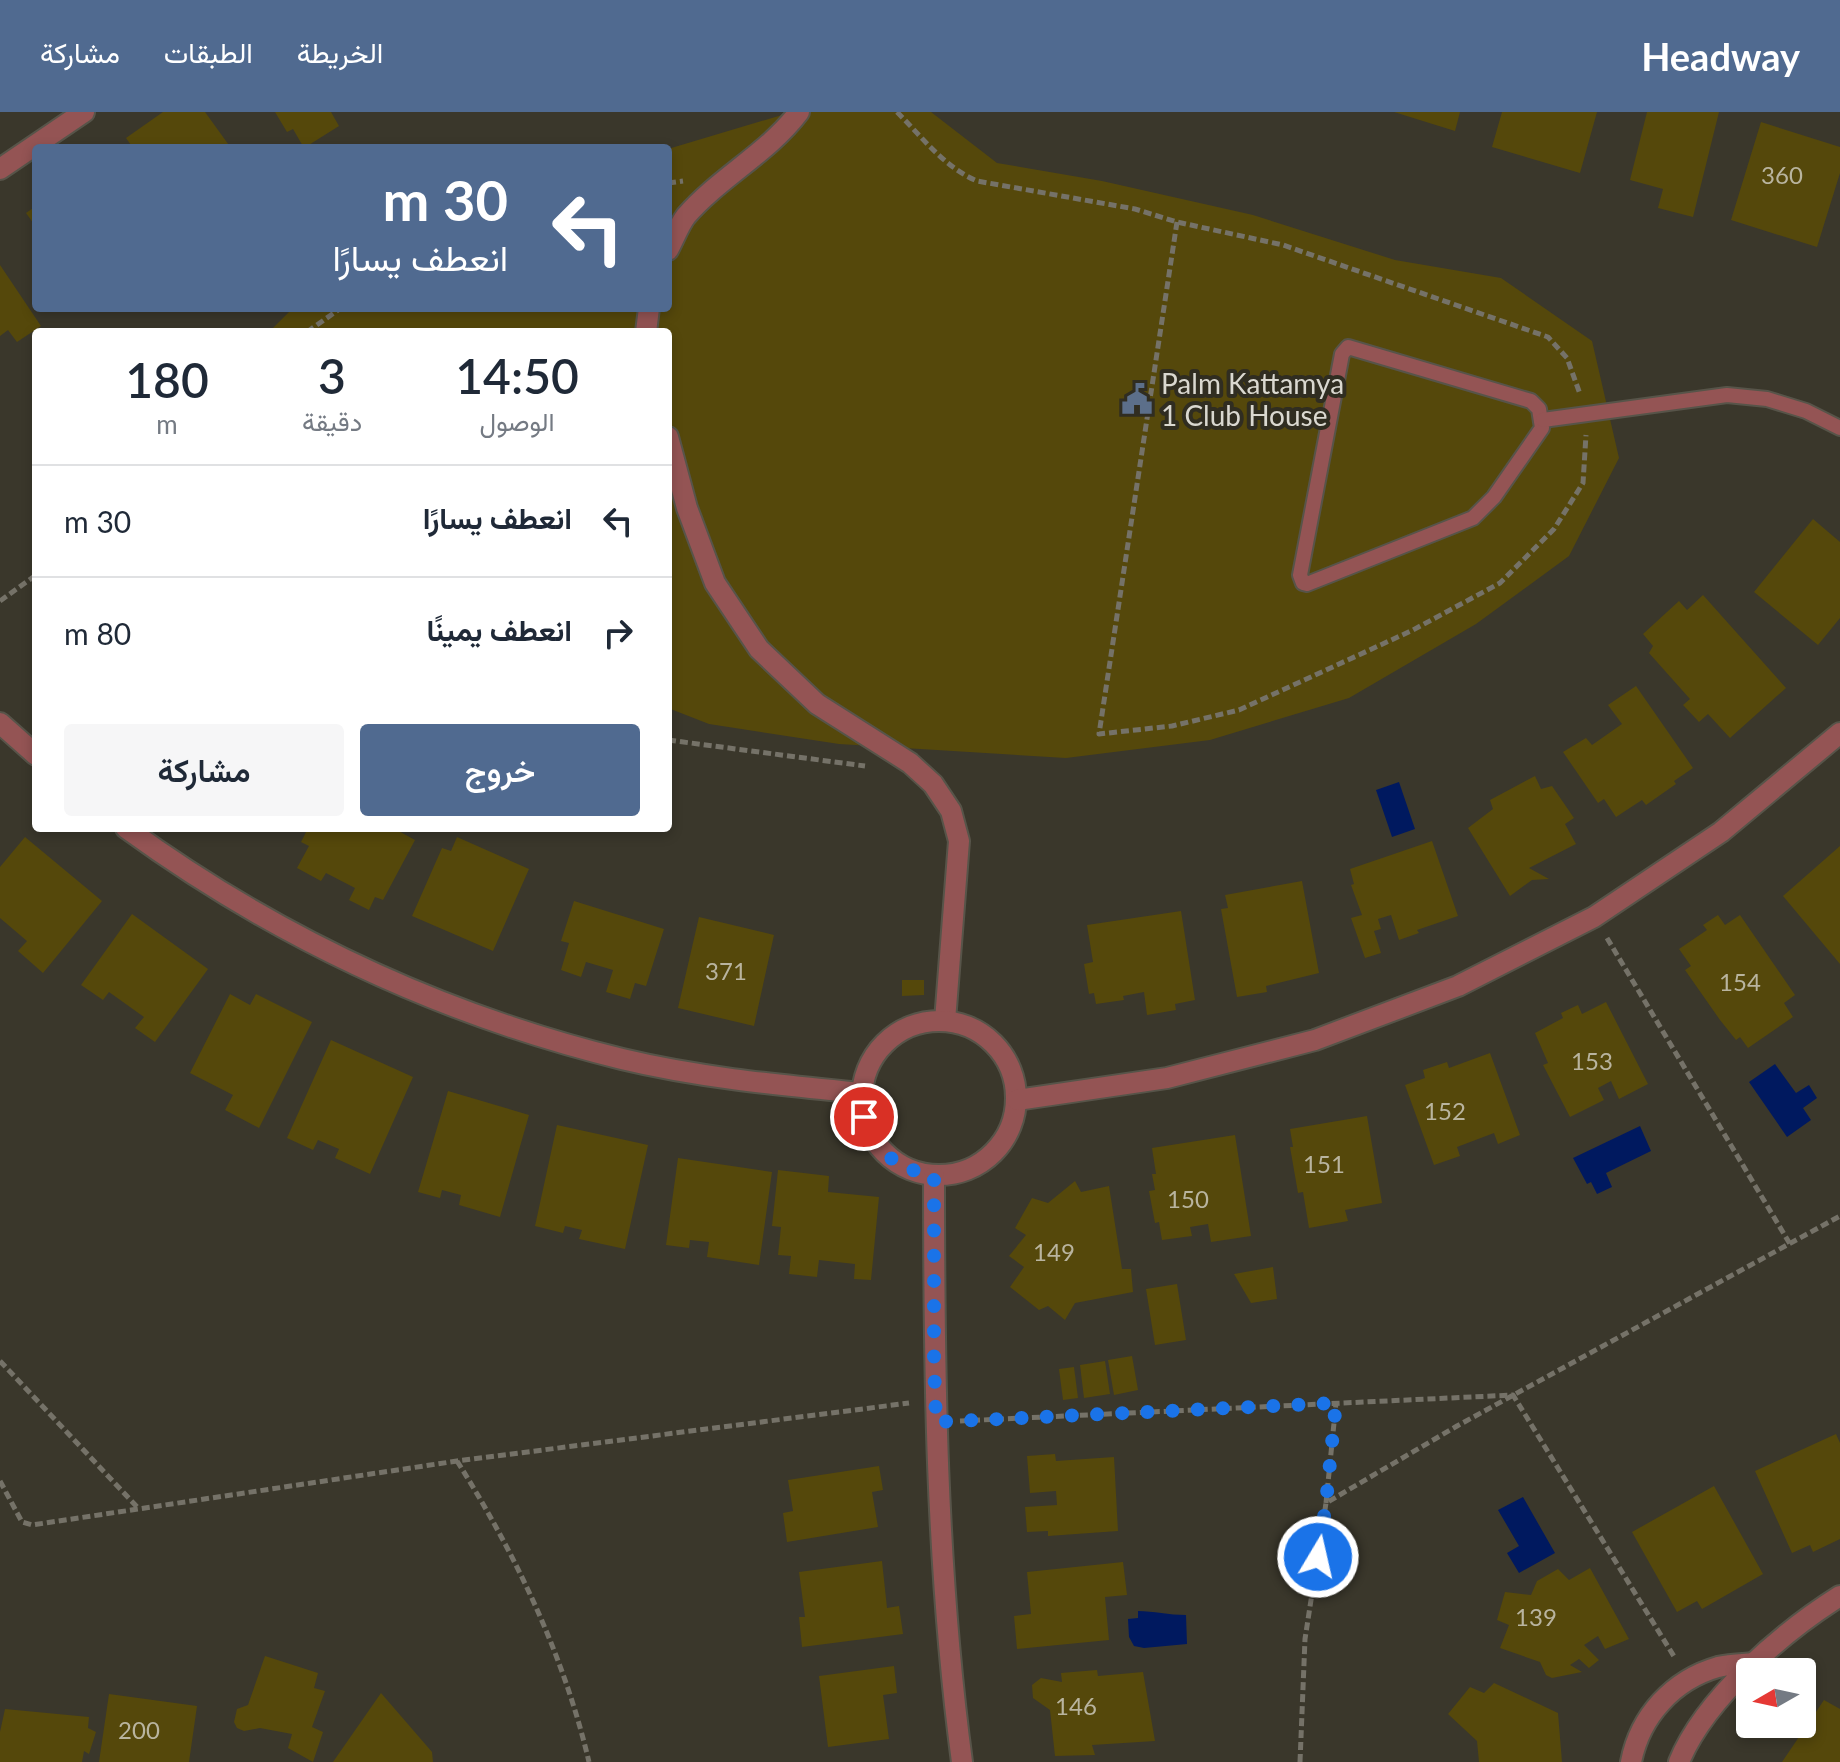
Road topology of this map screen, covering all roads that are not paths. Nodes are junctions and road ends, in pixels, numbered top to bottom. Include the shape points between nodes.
1 (84, 112) edge
2 (799, 112) edge
3 (37, 144) edge
4 (32, 147) edge
5 (0, 169) edge
6 (672, 242) edge
7 (1543, 420) junction
8 (1840, 428) edge
9 (672, 452) edge
10 (0, 723) edge
11 (1840, 733) edge
12 (32, 751) edge
13 (132, 832) edge
14 (945, 1021) junction
15 (862, 1093) junction
16 (1017, 1100) junction
17 (934, 1176) junction
18 (1840, 1596) edge
19 (1761, 1658) edge
20 (1736, 1665) edge
21 (1736, 1682) edge
22 (962, 1762) edge
23 (1631, 1762) edge
24 (1679, 1762) edge

1 - 3 street
2 - 6 street via 685,218
4 - 5 street
7 - 7 lane via 1531,401 1348,347 1336,383 1300,575 1303,583 1473,518 1494,497
7 - 8 lane via 1727,395 1767,399
9 - 14 street via 715,583 759,649 817,704 910,763 951,811 959,841
10 - 12 street
11 - 16 street via 1721,832 1594,917 1458,986 1315,1040 1167,1078
13 - 15 street via 288,932 396,984 508,1027 638,1062 742,1081
14 - 15 street via 904,1028 882,1045 868,1067
14 - 16 street via 981,1032 1000,1050 1013,1074
15 - 17 street via 873,1140 910,1171
16 - 17 street via 1000,1147 982,1164 959,1174
17 - 22 street via 936,1422
18 - 19 street via 1805,1618
20 - 23 street via 1688,1679 1657,1705 1635,1739
21 - 24 street via 1715,1702

